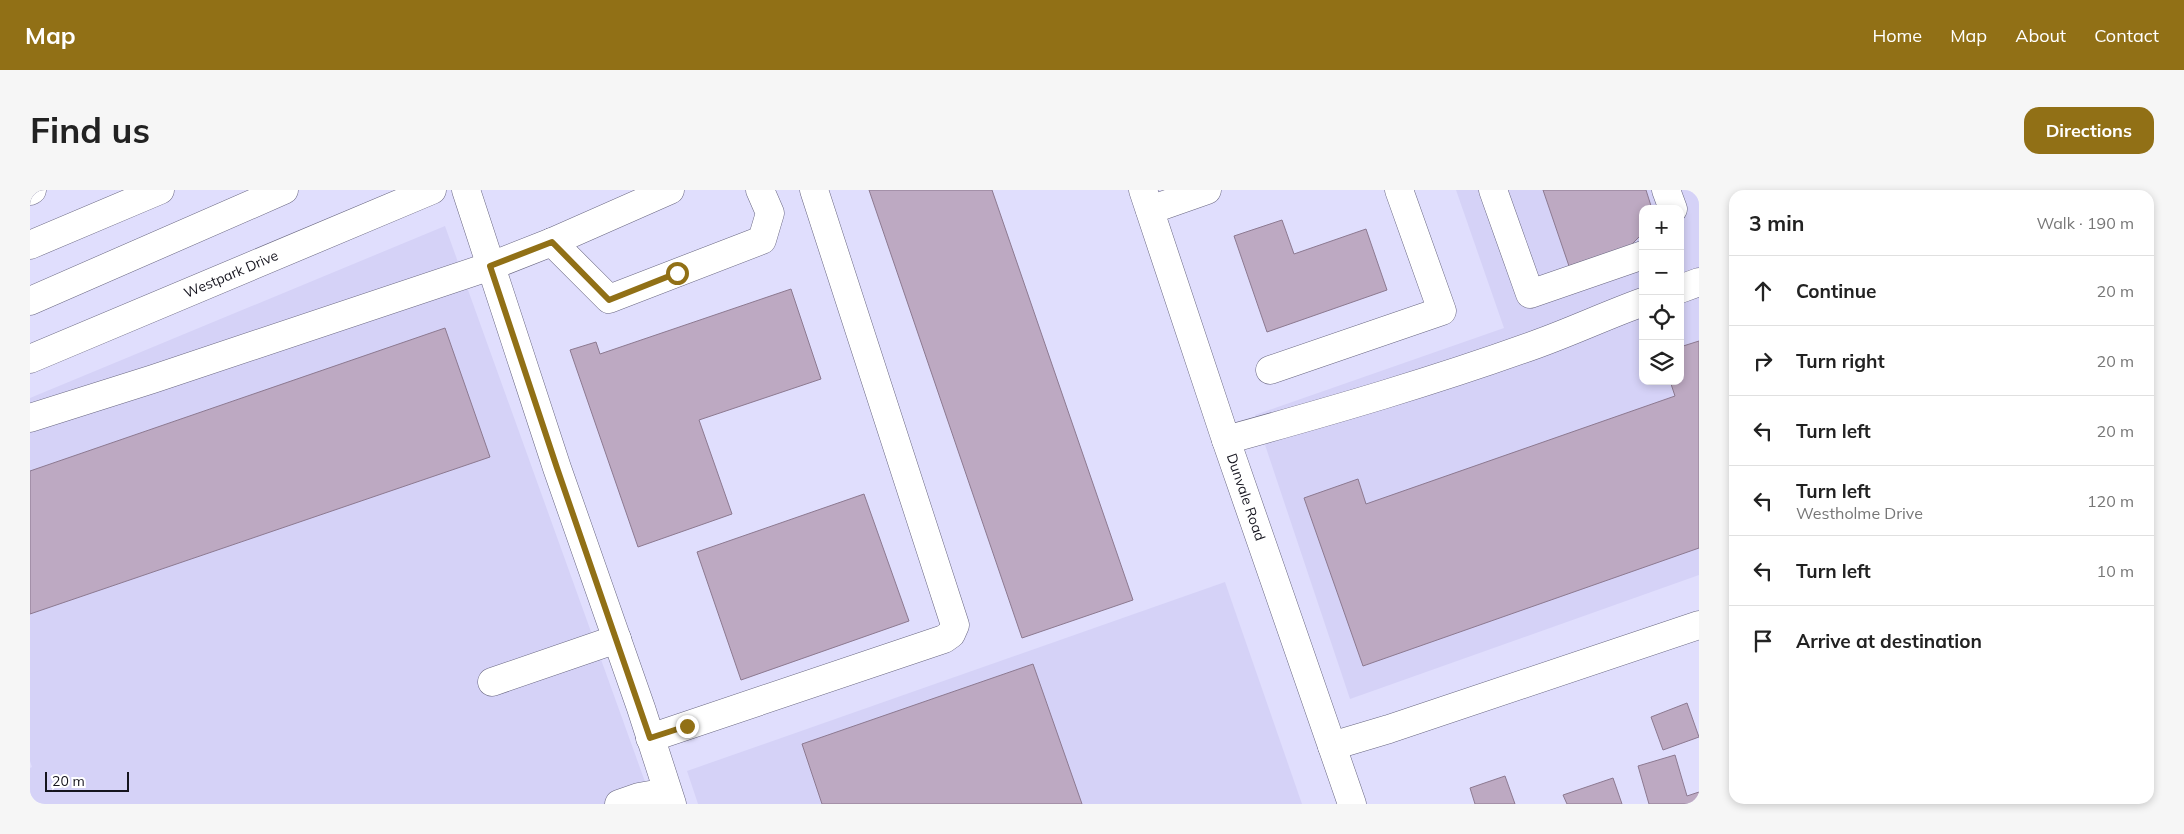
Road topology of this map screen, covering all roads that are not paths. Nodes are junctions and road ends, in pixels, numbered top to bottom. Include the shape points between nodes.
1 (160, 190) edge
2 (174, 190) edge
3 (284, 190) edge
4 (432, 190) edge
5 (466, 190) edge
6 (670, 190) edge
7 (760, 190) edge
8 (814, 190) edge
9 (1207, 190) edge
10 (1399, 190) edge
11 (1493, 190) edge
12 (1666, 190) edge
13 (1147, 200) edge
14 (1672, 205) edge
15 (110, 212) junction
16 (552, 242) junction
17 (30, 245) edge
18 (1639, 256) edge
19 (490, 266) junction
20 (1699, 282) edge
21 (1684, 288) edge
22 (30, 301) edge
23 (1639, 304) edge
24 (30, 359) edge
25 (1270, 370) dead end
26 (30, 418) edge
27 (1226, 440) junction
28 (1699, 625) edge
29 (617, 638) junction
30 (492, 682) dead end
31 (650, 738) junction
32 (1332, 746) junction
33 (669, 798) edge
34 (619, 804) edge
35 (1352, 804) edge

1 - 15 main road
2 - 15 main road
3 - 22 main road
4 - 24 main road, Westpark Drive
5 - 19 main road
6 - 16 main road
7 - 16 main road via 770,213 762,240 609,300
8 - 31 main road via 955,625 944,639
9 - 13 main road
10 - 25 main road via 1442,311
11 - 18 main road via 1530,294
12 - 14 main road
13 - 27 main road, Dunvale Road
15 - 17 main road
16 - 19 main road
19 - 26 main road
19 - 29 main road
20 - 21 main road
23 - 27 main road via 1537,344 1445,375
27 - 32 main road, Dunvale Road
28 - 32 main road
29 - 30 main road
29 - 31 main road
31 - 33 main road
32 - 35 main road, Dunvale Road
33 - 34 main road via 638,797

